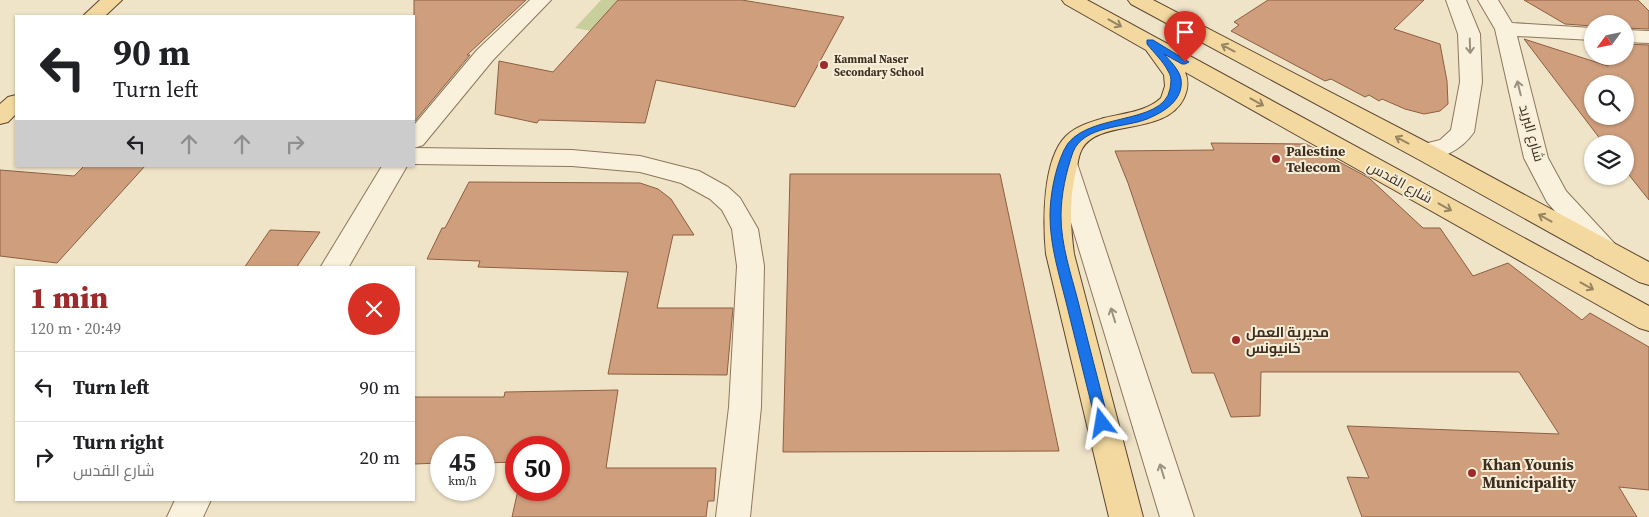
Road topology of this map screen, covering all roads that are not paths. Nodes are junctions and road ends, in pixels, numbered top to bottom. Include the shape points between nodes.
1 (112, 0) edge
2 (128, 0) edge
3 (541, 0) edge
4 (1072, 0) edge
5 (1138, 0) edge
6 (1456, 0) edge
7 (1488, 0) edge
8 (95, 15) edge
9 (111, 15) edge
10 (1505, 29) junction
11 (1584, 34) edge
12 (1634, 36) edge
13 (1649, 37) edge
14 (1150, 42) junction
15 (15, 86) edge
16 (0, 99) edge
17 (15, 103) edge
18 (0, 117) edge
19 (415, 139) edge
20 (1425, 152) junction
21 (415, 156) edge
22 (1065, 163) junction
23 (394, 167) edge
24 (1605, 251) junction
25 (335, 266) edge
26 (1649, 275) edge
27 (1649, 320) edge
28 (193, 501) edge
29 (184, 517) edge
30 (733, 517) edge
31 (1126, 517) edge
32 (1177, 517) edge

1 - 8 main road
2 - 9 main road
3 - 19 street via 485,55
4 -> 14 main road, شارع القدس
20 -> 5 main road
6 -> 20 street via 1469,34 1471,82 1462,132 1449,145
7 - 10 street, شارع البريد
10 - 11 street
24 -> 10 street, شارع البريد via 1556,196 1536,158
12 - 13 street
14 - 22 main road via 1173,70 1176,80 1174,97 1168,104 1143,117 1106,125 1081,136 1069,149
14 -> 27 main road, شارع القدس
15 - 16 main road
17 - 18 main road
24 -> 20 main road
21 - 30 street via 627,162 674,172 722,194 740,217 750,246 744,418
22 - 31 main road via 1055,216 1060,254
32 -> 22 street
23 - 25 street
24 - 26 main road
28 - 29 street

